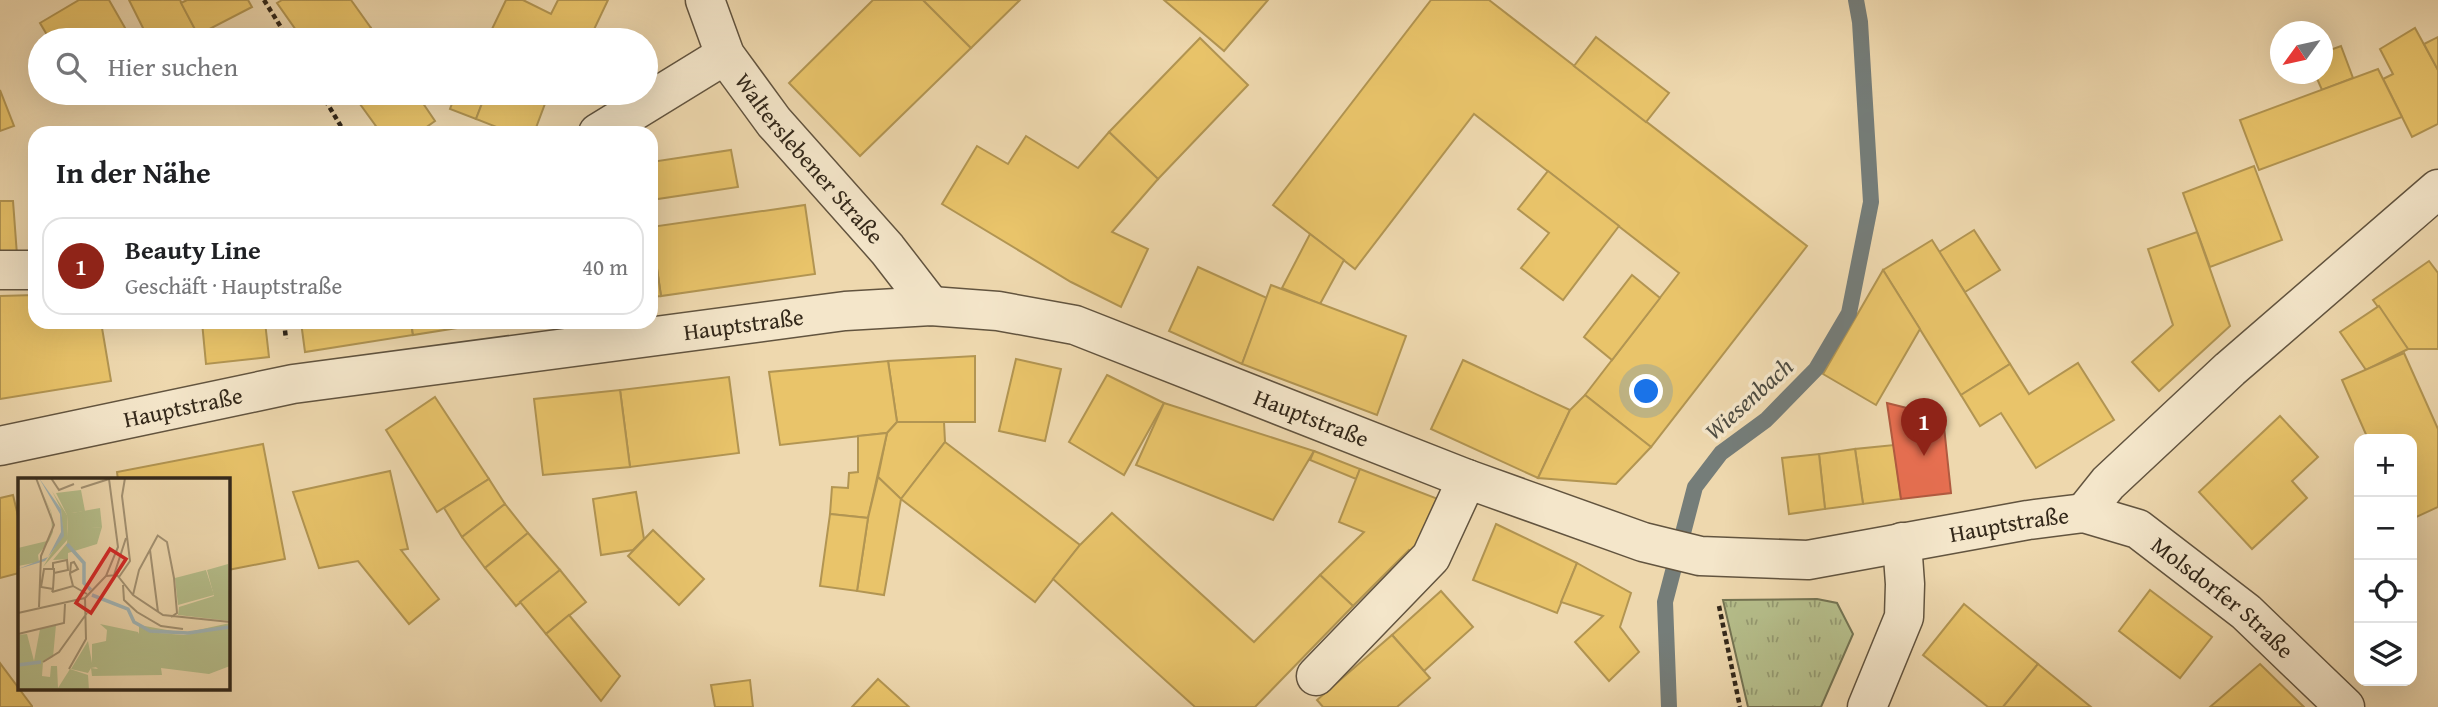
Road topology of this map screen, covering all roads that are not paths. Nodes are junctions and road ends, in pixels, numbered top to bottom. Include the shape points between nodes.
1 (705, 0) edge
2 (725, 55) junction
3 (658, 96) edge
4 (644, 105) edge
5 (609, 126) edge
6 (2438, 188) edge
7 (0, 270) edge
8 (28, 270) edge
9 (931, 306) junction
10 (0, 446) edge
11 (1467, 479) junction
12 (2084, 513) junction
13 (1902, 542) junction
14 (1316, 676) dead end
15 (1867, 707) edge
16 (2345, 707) edge

1 - 2 street, Walterslebener Straße
2 - 3 street
2 - 9 street, Walterslebener Straße via 774,122 887,249
4 - 5 street
6 - 12 street, Hauptstraße via 2230,369 2108,483
7 - 8 street
9 - 10 street, Hauptstraße via 845,311 293,384
9 - 11 street, Hauptstraße via 998,311 1075,325
11 - 13 street, Hauptstraße via 1643,542 1704,556 1808,560
11 - 14 street via 1432,556
12 - 13 street, Hauptstraße
12 - 16 street, Molsdorfer Straße via 2138,529 2246,612
13 - 15 street via 1904,617

